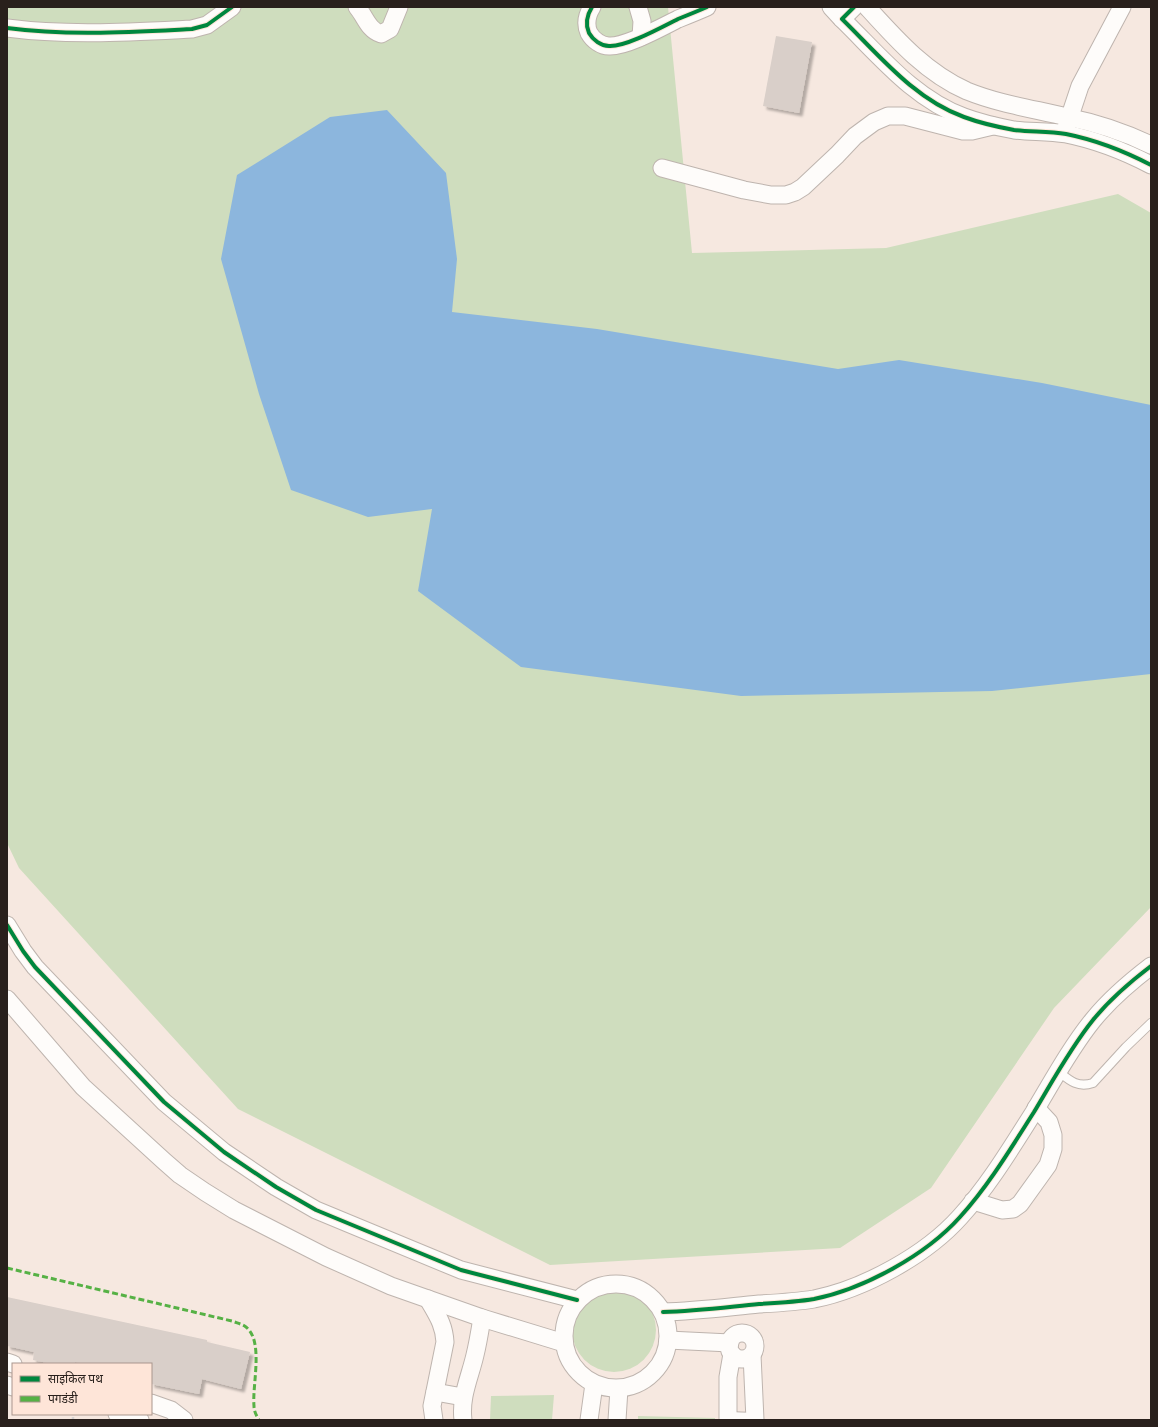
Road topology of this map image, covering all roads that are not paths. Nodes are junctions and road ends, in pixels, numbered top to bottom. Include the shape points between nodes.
1 (232, 7) edge
2 (357, 7) edge
3 (398, 7) edge
4 (592, 7) edge
5 (638, 7) edge
6 (705, 7) edge
7 (867, 7) edge
8 (1122, 7) edge
9 (842, 11) edge
10 (7, 28) edge
11 (641, 37) junction
12 (1070, 117) junction
13 (994, 125) junction
14 (1065, 134) junction
15 (1151, 145) edge
16 (1151, 165) edge
17 (662, 168) dead end
18 (7, 925) edge
19 (1151, 966) edge
20 (7, 999) edge
21 (1151, 1023) edge
22 (1059, 1072) junction
23 (1036, 1108) junction
24 (973, 1201) junction
25 (428, 1299) junction
26 (577, 1300) junction
27 (664, 1312) junction
28 (482, 1318) junction
29 (668, 1340) junction
30 (564, 1343) junction
31 (731, 1349) junction
32 (752, 1355) junction
33 (594, 1384) junction
34 (619, 1389) junction
35 (435, 1392) junction
36 (463, 1397) junction
37 (152, 1403) edge
38 (121, 1415) edge
39 (728, 1418) edge
40 (179, 1419) edge
41 (755, 1419) edge
42 (140, 1420) edge
43 (434, 1420) edge
44 (463, 1420) edge
45 (589, 1420) edge
46 (617, 1420) edge

1 - 10 street via 207,25 192,29 88,33
2 - 3 street via 371,28 381,34 390,29
4 - 11 street via 586,21 590,35 595,41 609,46
5 - 11 street via 642,21
6 - 11 street
7 - 12 street via 918,60 947,80 998,101
8 - 12 street via 1080,86
9 - 13 street via 912,87 950,111
12 - 14 street
12 - 15 street via 1113,128
13 - 14 street via 1014,130
13 - 17 street via 963,131 906,116 888,116 874,122 856,136 802,187 786,194 771,195 744,190
14 - 16 street via 1112,147
18 - 26 street via 35,967 164,1102 224,1152 276,1187 316,1210 461,1270
19 - 22 street via 1120,990 1092,1021
20 - 25 street via 83,1087 180,1175 234,1210 326,1257 391,1286
21 - 22 lane via 1093,1083 1072,1083
22 - 23 street
23 - 24 street via 997,1170
23 - 24 street via 1049,1122 1053,1135 1053,1149 1048,1165 1020,1204 1013,1209 1002,1210
24 - 27 street via 945,1232 916,1253 880,1276 843,1291 813,1299
25 - 28 street
25 - 35 street via 444,1332
26 - 27 street via 591,1290 611,1283 632,1286 650,1296
26 - 30 street via 566,1322
27 - 29 street via 669,1331
28 - 30 street
28 - 36 street via 475,1356
29 - 31 street
29 - 34 street via 667,1350 657,1369 640,1383
30 - 33 street via 569,1360 580,1374
31 - 32 street via 739,1359 746,1359
31 - 32 street via 733,1337 738,1333 745,1333 755,1342
31 - 39 street
32 - 41 street
33 - 34 street
33 - 45 street
34 - 46 street
35 - 36 street
35 - 43 street via 432,1406
36 - 44 street
37 - 40 street via 171,1410
38 - 42 street
39 - 41 lane

